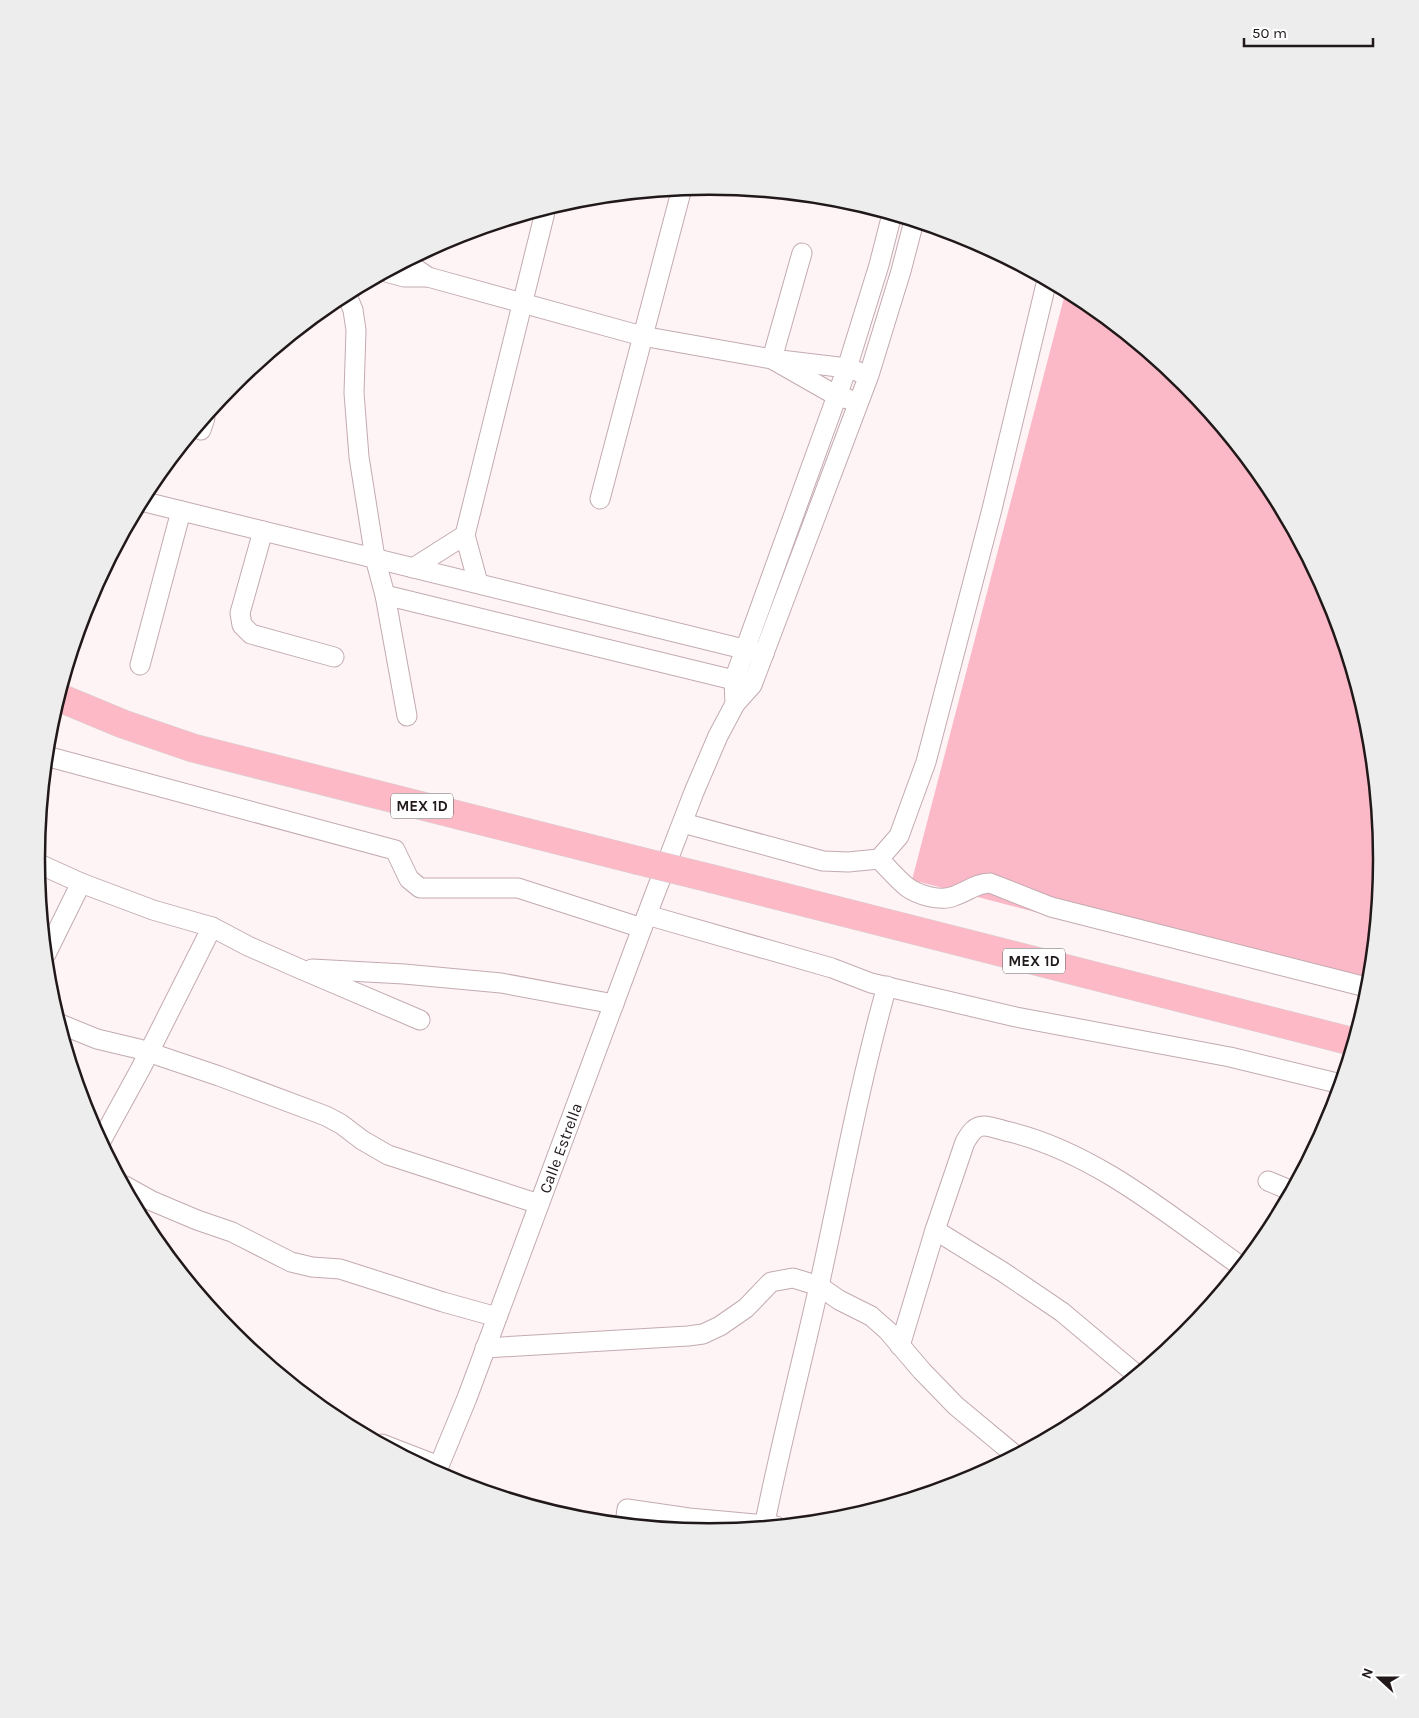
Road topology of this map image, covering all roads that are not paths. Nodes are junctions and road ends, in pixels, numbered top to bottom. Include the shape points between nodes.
1 (680, 196) edge
2 (544, 216) edge
3 (890, 220) edge
4 (913, 227) edge
5 (802, 253) dead end
6 (879, 265) junction
7 (411, 266) edge
8 (901, 271) junction
9 (395, 274) edge
10 (428, 277) junction
11 (1046, 286) edge
12 (349, 301) edge
13 (523, 303) junction
14 (642, 336) junction
15 (772, 359) junction
16 (847, 368) junction
17 (869, 375) junction
18 (837, 396) junction
19 (859, 403) junction
20 (600, 499) dead end
21 (149, 503) edge
22 (181, 512) junction
23 (263, 531) junction
24 (465, 535) junction
25 (375, 558) junction
26 (414, 568) junction
27 (478, 583) junction
28 (385, 595) junction
29 (745, 648) junction
30 (764, 654) junction
31 (334, 657) dead end
32 (140, 665) dead end
33 (734, 680) junction
34 (752, 685) junction
35 (65, 701) edge
36 (735, 704) junction
37 (407, 716) dead end
38 (53, 758) edge
39 (682, 823) junction
40 (879, 859) junction
41 (45, 867) edge
42 (81, 883) junction
43 (644, 921) junction
44 (212, 927) junction
45 (51, 944) edge
46 (298, 968) junction
47 (887, 986) junction
48 (1362, 986) edge
49 (614, 1004) junction
50 (420, 1020) dead end
51 (67, 1027) edge
52 (1348, 1041) edge
53 (148, 1052) junction
54 (1335, 1083) edge
55 (105, 1134) edge
56 (1268, 1181) dead end
57 (1286, 1189) edge
58 (134, 1192) edge
59 (539, 1204) junction
60 (935, 1230) junction
61 (1238, 1263) edge
62 (818, 1286) junction
63 (497, 1316) junction
64 (900, 1346) junction
65 (486, 1348) junction
66 (1133, 1371) edge
67 (1010, 1451) edge
68 (439, 1465) edge
69 (625, 1518) edge
70 (769, 1521) edge
71 (736, 1523) edge

1 - 14 street
2 - 13 street
3 - 6 street
4 - 8 street
5 - 15 street
6 - 8 street
6 - 16 street
7 - 10 street
8 - 17 street
9 - 10 street
10 - 13 street
11 - 40 street via 926,762 899,836
12 - 25 street via 357,345 354,393 359,457
13 - 14 street
13 - 24 street
14 - 15 street
14 - 20 street
15 - 16 street
15 - 18 street
16 - 17 street
16 - 18 street
17 - 19 street
18 - 19 street
18 - 29 street
19 - 30 street
21 - 22 street
22 - 23 street
22 - 32 street
23 - 25 street
23 - 31 street via 240,613 242,625 251,634
24 - 26 street
24 - 27 street
25 - 26 street
25 - 28 street
26 - 27 street
27 - 29 street
28 - 33 street
28 - 37 street
29 - 30 street
29 - 33 street
30 - 34 street
33 - 34 street
33 - 36 street
34 - 36 street, Calle Estrella
35 - 52 highway, MEX 1D, bridge via 193,748
36 - 39 street, Calle Estrella via 718,736
38 - 43 street via 395,850 409,879 420,888 518,888
39 - 40 street via 823,861
39 - 43 street, Calle Estrella
40 - 48 street via 908,888 933,897 954,897 982,883 990,883 1051,907
41 - 42 street
42 - 44 street via 152,910
42 - 45 street
43 - 47 street via 832,968 871,984
43 - 49 street, Calle Estrella
44 - 46 street
44 - 53 street
46 - 49 street via 501,984
46 - 50 street
47 - 54 street via 1016,1017 1230,1057
47 - 62 street
49 - 59 street, Calle Estrella
51 - 53 street via 97,1039
53 - 55 street
53 - 59 street via 326,1116 388,1156
56 - 57 street
58 - 63 street via 232,1232 291,1262 340,1269
59 - 63 street, Calle Estrella
60 - 61 street via 966,1142 972,1131 984,1126 1035,1138 1093,1164
60 - 64 street
60 - 66 street via 1062,1312
62 - 64 street via 871,1316
62 - 65 street via 793,1278 771,1282 746,1308 703,1334
62 - 70 street via 781,1446
63 - 65 street, Calle Estrella
64 - 67 street via 956,1406
65 - 68 street, Calle Estrella
69 - 71 street via 626,1509

